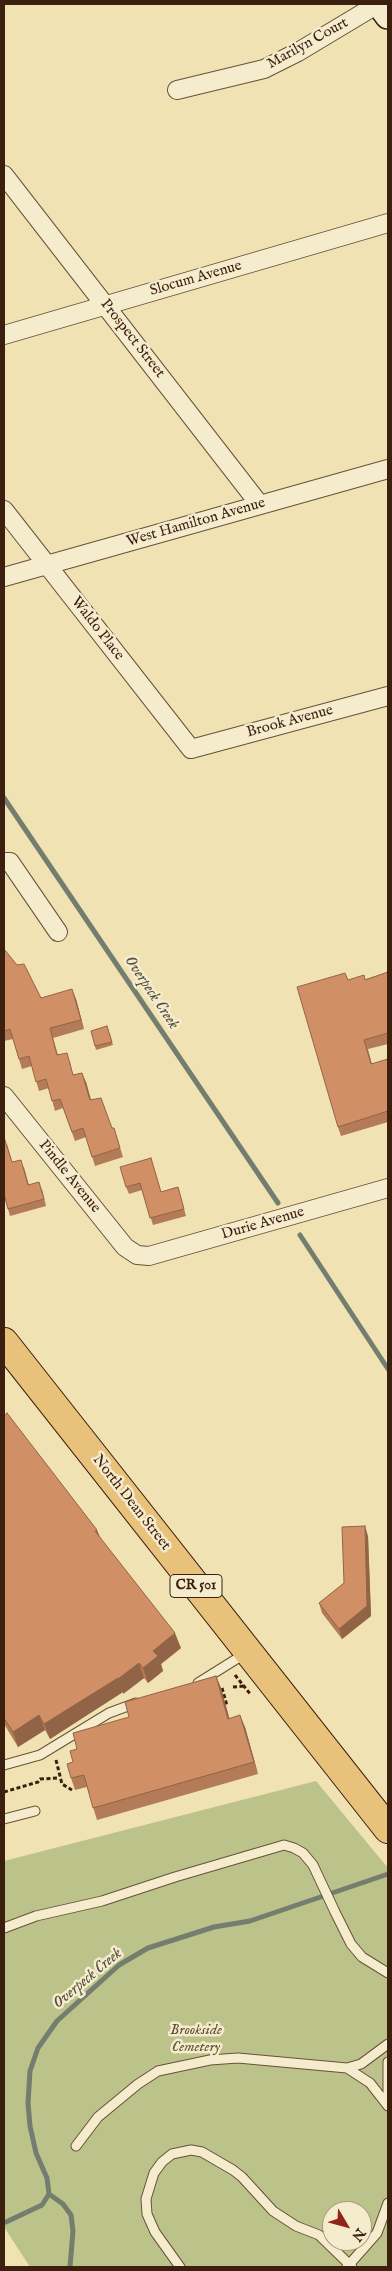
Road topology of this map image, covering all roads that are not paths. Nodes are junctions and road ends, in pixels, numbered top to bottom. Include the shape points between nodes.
1 (378, 4) edge
2 (388, 16) edge
3 (177, 90) dead end
4 (4, 175) edge
5 (388, 222) edge
6 (106, 305) junction
7 (4, 335) edge
8 (388, 469) edge
9 (260, 505) junction
10 (4, 510) edge
11 (47, 565) junction
12 (4, 577) edge
13 (388, 696) edge
14 (191, 749) joint
15 (4, 862) edge
16 (58, 932) dead end
17 (4, 1096) edge
18 (388, 1188) edge
19 (137, 1255) joint
20 (4, 1342) edge
21 (242, 1663) junction
22 (185, 1688) edge
23 (142, 1702) edge
24 (4, 1765) edge
25 (35, 1811) dead end
26 (4, 1819) edge
27 (388, 1829) edge
28 (4, 1928) edge
29 (388, 1973) edge
30 (388, 2044) edge
31 (388, 2062) edge
32 (346, 2068) junction
33 (388, 2101) edge
34 (388, 2106) edge
35 (76, 2146) dead end
36 (388, 2203) edge
37 (349, 2266) edge
38 (180, 2267) edge

1 - 2 street
1 - 3 street, Marilyn Court via 264,69
4 - 6 street, Prospect Street
5 - 6 street, Slocum Avenue
6 - 7 street, Slocum Avenue
6 - 9 street, Prospect Street
8 - 9 street, West Hamilton Avenue
9 - 11 street, West Hamilton Avenue
10 - 11 street, Waldo Place
11 - 12 street, West Hamilton Avenue
11 - 14 street, Waldo Place
13 - 14 street, Brook Avenue
15 - 16 street via 10,862
17 - 19 street, Pindle Avenue via 125,1247
18 - 19 street, Durie Avenue via 149,1256
20 - 21 main road, North Dean Street / CR 501
21 - 22 lane
21 - 27 main road, North Dean Street / CR 501
23 - 24 lane via 109,1713 40,1755
25 - 26 lane
28 - 29 lane via 284,1845 303,1853 313,1865 334,1912 362,1957
30 - 32 lane via 361,2064
31 - 33 lane
32 - 34 lane via 370,2084
32 - 35 lane via 238,2058 158,2070 98,2118
36 - 37 lane via 377,2233
37 - 38 lane via 319,2236 273,2211 233,2170 202,2152 191,2150 172,2154 162,2162 154,2173 146,2199 155,2232

